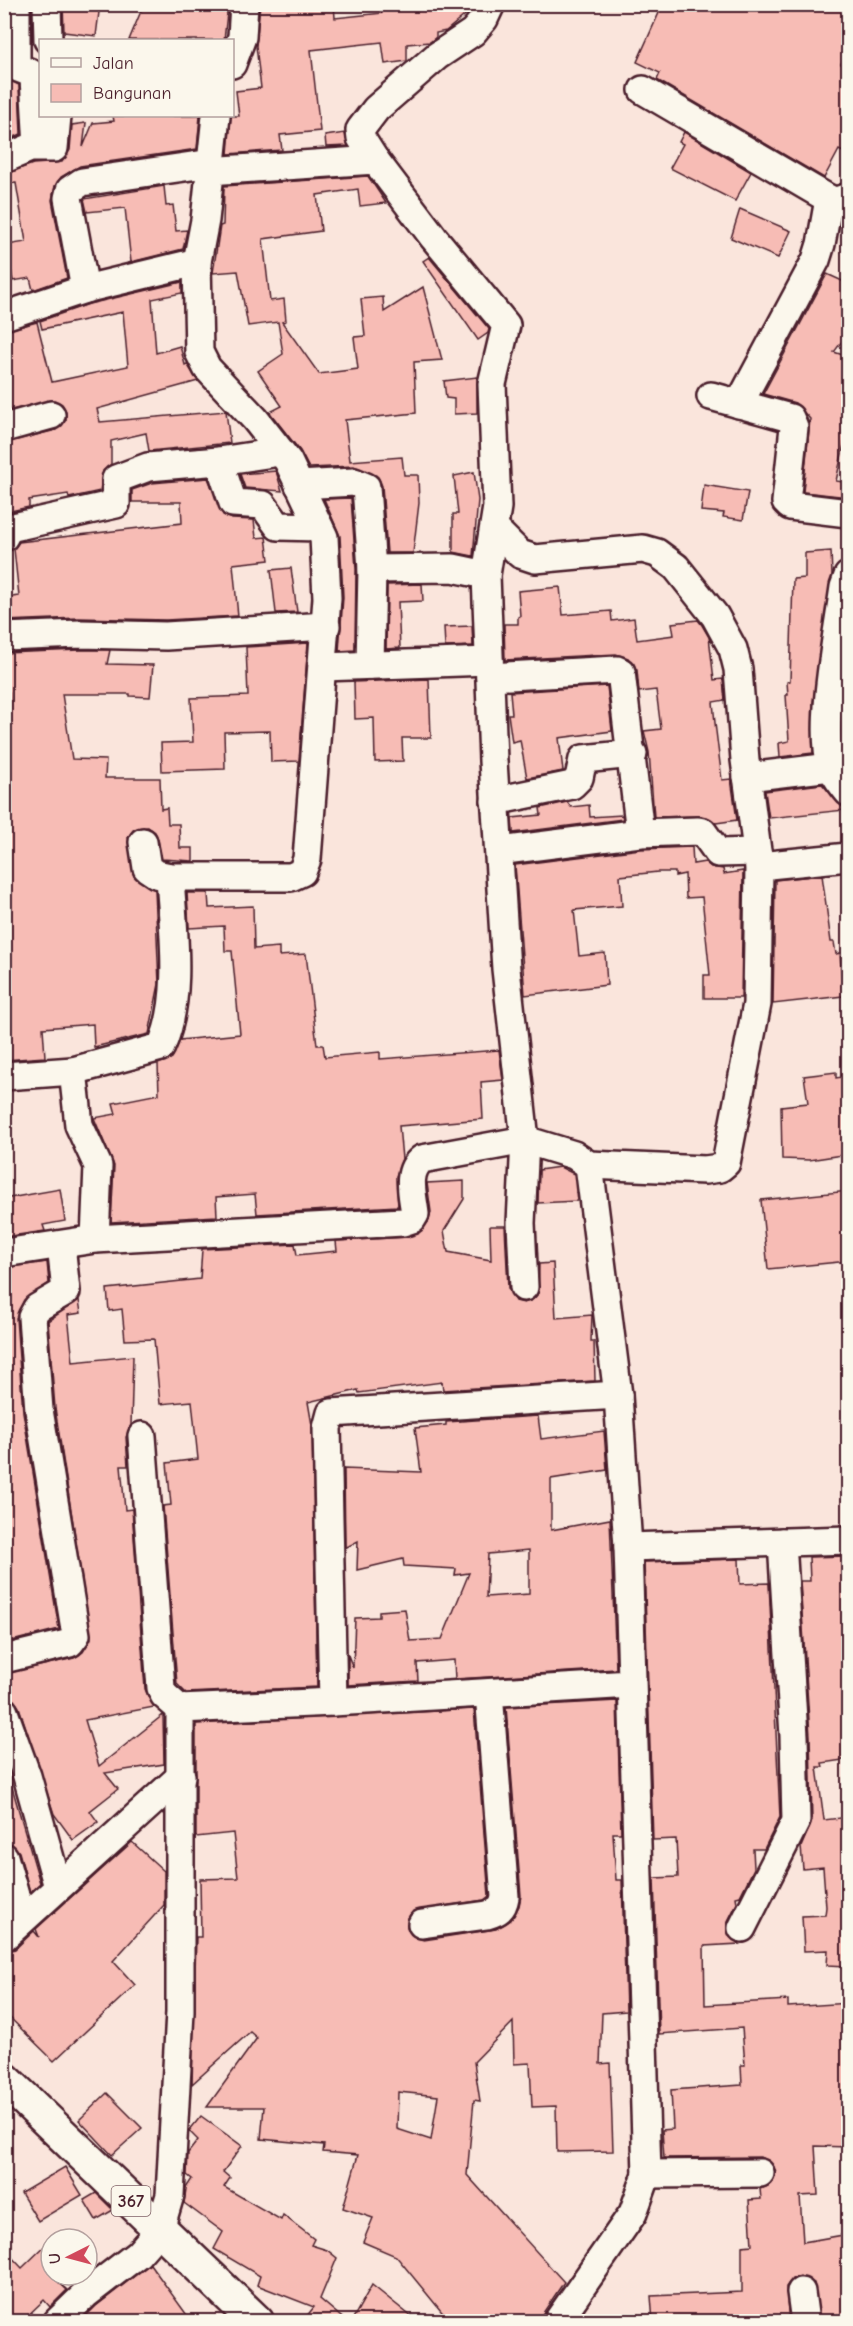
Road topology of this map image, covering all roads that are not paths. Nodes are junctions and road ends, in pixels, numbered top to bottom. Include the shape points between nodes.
1 (16, 4) edge
2 (47, 4) edge
3 (244, 4) edge
4 (491, 4) edge
5 (48, 39) edge
6 (234, 59) edge
7 (643, 90) dead end
8 (57, 117) edge
9 (216, 117) edge
10 (38, 147) junction
11 (4, 159) edge
12 (375, 160) junction
13 (210, 167) junction
14 (839, 198) edge
15 (197, 262) junction
16 (85, 289) junction
17 (4, 316) edge
18 (711, 396) dead end
19 (740, 404) junction
20 (51, 415) dead end
21 (4, 428) edge
22 (280, 452) junction
23 (219, 461) junction
24 (299, 485) junction
25 (849, 513) edge
26 (319, 527) junction
27 (495, 529) junction
28 (4, 537) edge
29 (372, 569) junction
30 (486, 575) junction
31 (849, 576) edge
32 (326, 626) junction
33 (4, 637) edge
34 (370, 665) junction
35 (322, 668) junction
36 (489, 669) junction
37 (633, 754) junction
38 (831, 767) junction
39 (747, 777) junction
40 (849, 792) edge
41 (495, 801) junction
42 (640, 833) junction
43 (143, 843) dead end
44 (498, 851) junction
45 (848, 855) edge
46 (758, 859) junction
47 (170, 877) junction
48 (73, 1071) junction
49 (4, 1076) edge
50 (525, 1140) junction
51 (589, 1165) junction
52 (96, 1239) junction
53 (61, 1245) junction
54 (4, 1253) edge
55 (524, 1287) dead end
56 (618, 1395) junction
57 (142, 1436) dead end
58 (849, 1540) edge
59 (782, 1542) junction
60 (628, 1547) junction
61 (4, 1659) edge
62 (631, 1684) junction
63 (489, 1693) junction
64 (333, 1702) junction
65 (180, 1708) junction
66 (4, 1712) edge
67 (181, 1776) junction
68 (4, 1857) edge
69 (58, 1887) junction
70 (422, 1924) dead end
71 (742, 1928) dead end
72 (13, 1929) edge
73 (4, 2079) edge
74 (760, 2173) dead end
75 (647, 2174) junction
76 (159, 2229) junction
77 (801, 2292) dead end
78 (57, 2322) edge
79 (257, 2322) edge
80 (557, 2322) edge
81 (805, 2322) edge

1 - 10 street via 16,63 34,78
2 - 5 street
3 - 6 street via 242,37
4 - 12 street via 473,32 437,56 362,126 361,138
7 - 14 street
8 - 10 street via 55,147
9 - 13 street
10 - 11 street
12 - 13 street
12 - 27 street via 506,325 492,384
13 - 15 street
13 - 16 street via 82,182 70,190 68,198
14 - 19 street via 816,260
15 - 16 street
15 - 22 street via 198,346 202,361
16 - 17 street
18 - 19 street
19 - 25 street via 786,416 794,423 784,497 788,505
20 - 21 street
22 - 23 street
22 - 24 street
23 - 26 street via 233,503 263,505 278,526
23 - 28 street via 148,467 116,478 116,504 9,528
24 - 26 street
24 - 29 street via 354,482 366,487
26 - 32 street via 324,537
27 - 30 street
27 - 39 street via 520,554 534,559 643,549 657,553 676,567 715,616 733,649
29 - 30 street via 453,568
29 - 34 street
30 - 36 street
31 - 38 street via 844,587 832,680 827,745
32 - 33 street via 166,636
32 - 35 street
34 - 35 street
34 - 36 street
35 - 47 street via 307,860 302,872 291,877
36 - 37 street via 617,670 623,676
36 - 41 street
37 - 41 street via 583,759 578,781 572,785
37 - 42 street
38 - 39 street
38 - 40 street
39 - 46 street
41 - 44 street
42 - 44 street
42 - 46 street via 703,832 718,853
43 - 47 street via 147,868
44 - 50 street via 506,969
45 - 46 street
46 - 51 street via 757,1004 726,1163 705,1170
47 - 48 street via 175,974 166,1035 160,1047
48 - 49 street
48 - 52 street via 79,1125 98,1166
50 - 51 street via 574,1155
50 - 52 street via 422,1159 411,1173 415,1214 404,1222
50 - 55 street via 521,1223
51 - 56 street
52 - 53 street
53 - 54 street
53 - 61 street via 66,1291 37,1308 32,1317 39,1410 76,1635 70,1642
56 - 60 street
56 - 64 street via 331,1413 327,1428
57 - 65 street via 161,1688
58 - 59 street
59 - 60 street
59 - 71 street via 796,1821
60 - 62 street
62 - 63 street
62 - 75 street
63 - 64 street
63 - 70 street via 504,1906 487,1915
64 - 65 street
65 - 67 street
66 - 69 street via 27,1776
67 - 69 street
67 - 76 street via 180,2012 170,2195
68 - 72 street
69 - 72 street
73 - 76 main road, 367
74 - 75 street
75 - 80 street via 633,2213
76 - 78 street via 138,2254
76 - 79 main road, 367
77 - 81 street

